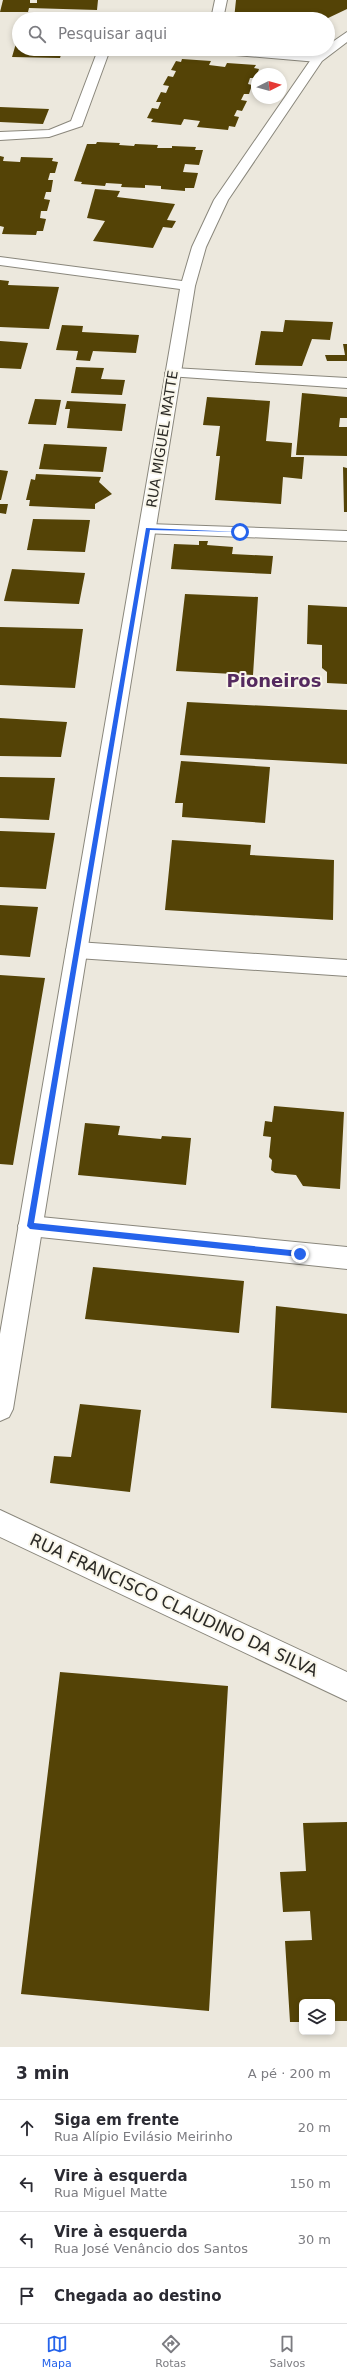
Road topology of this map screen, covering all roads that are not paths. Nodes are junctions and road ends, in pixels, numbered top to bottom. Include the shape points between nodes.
1 (221, 0) edge
2 (218, 12) edge
3 (347, 36) edge
4 (335, 45) edge
5 (102, 56) edge
6 (291, 56) edge
7 (321, 56) edge
8 (318, 58) junction
9 (0, 136) edge
10 (0, 261) edge
11 (188, 286) junction
12 (173, 373) junction
13 (347, 384) edge
14 (148, 529) junction
15 (347, 536) edge
16 (77, 950) junction
17 (347, 968) edge
18 (30, 1226) junction
19 (347, 1258) edge
20 (0, 1409) edge
21 (0, 1523) edge
22 (347, 1687) edge

1 - 2 main road
3 - 4 main road, RUA MIGUEL MATTE
5 - 9 main road via 77,124 61,132 45,135
6 - 8 main road
7 - 8 main road, RUA MIGUEL MATTE
8 - 11 main road, RUA MIGUEL MATTE via 221,200 199,247
10 - 11 main road
11 - 12 main road, RUA MIGUEL MATTE
12 - 13 main road
12 - 14 main road, RUA MIGUEL MATTE
14 - 15 main road
14 - 16 main road, RUA MIGUEL MATTE
16 - 17 main road
16 - 18 main road, RUA MIGUEL MATTE
18 - 19 main road
18 - 20 main road, RUA MIGUEL MATTE
21 - 22 main road, RUA FRANCISCO CLAUDINO DA SILVA

